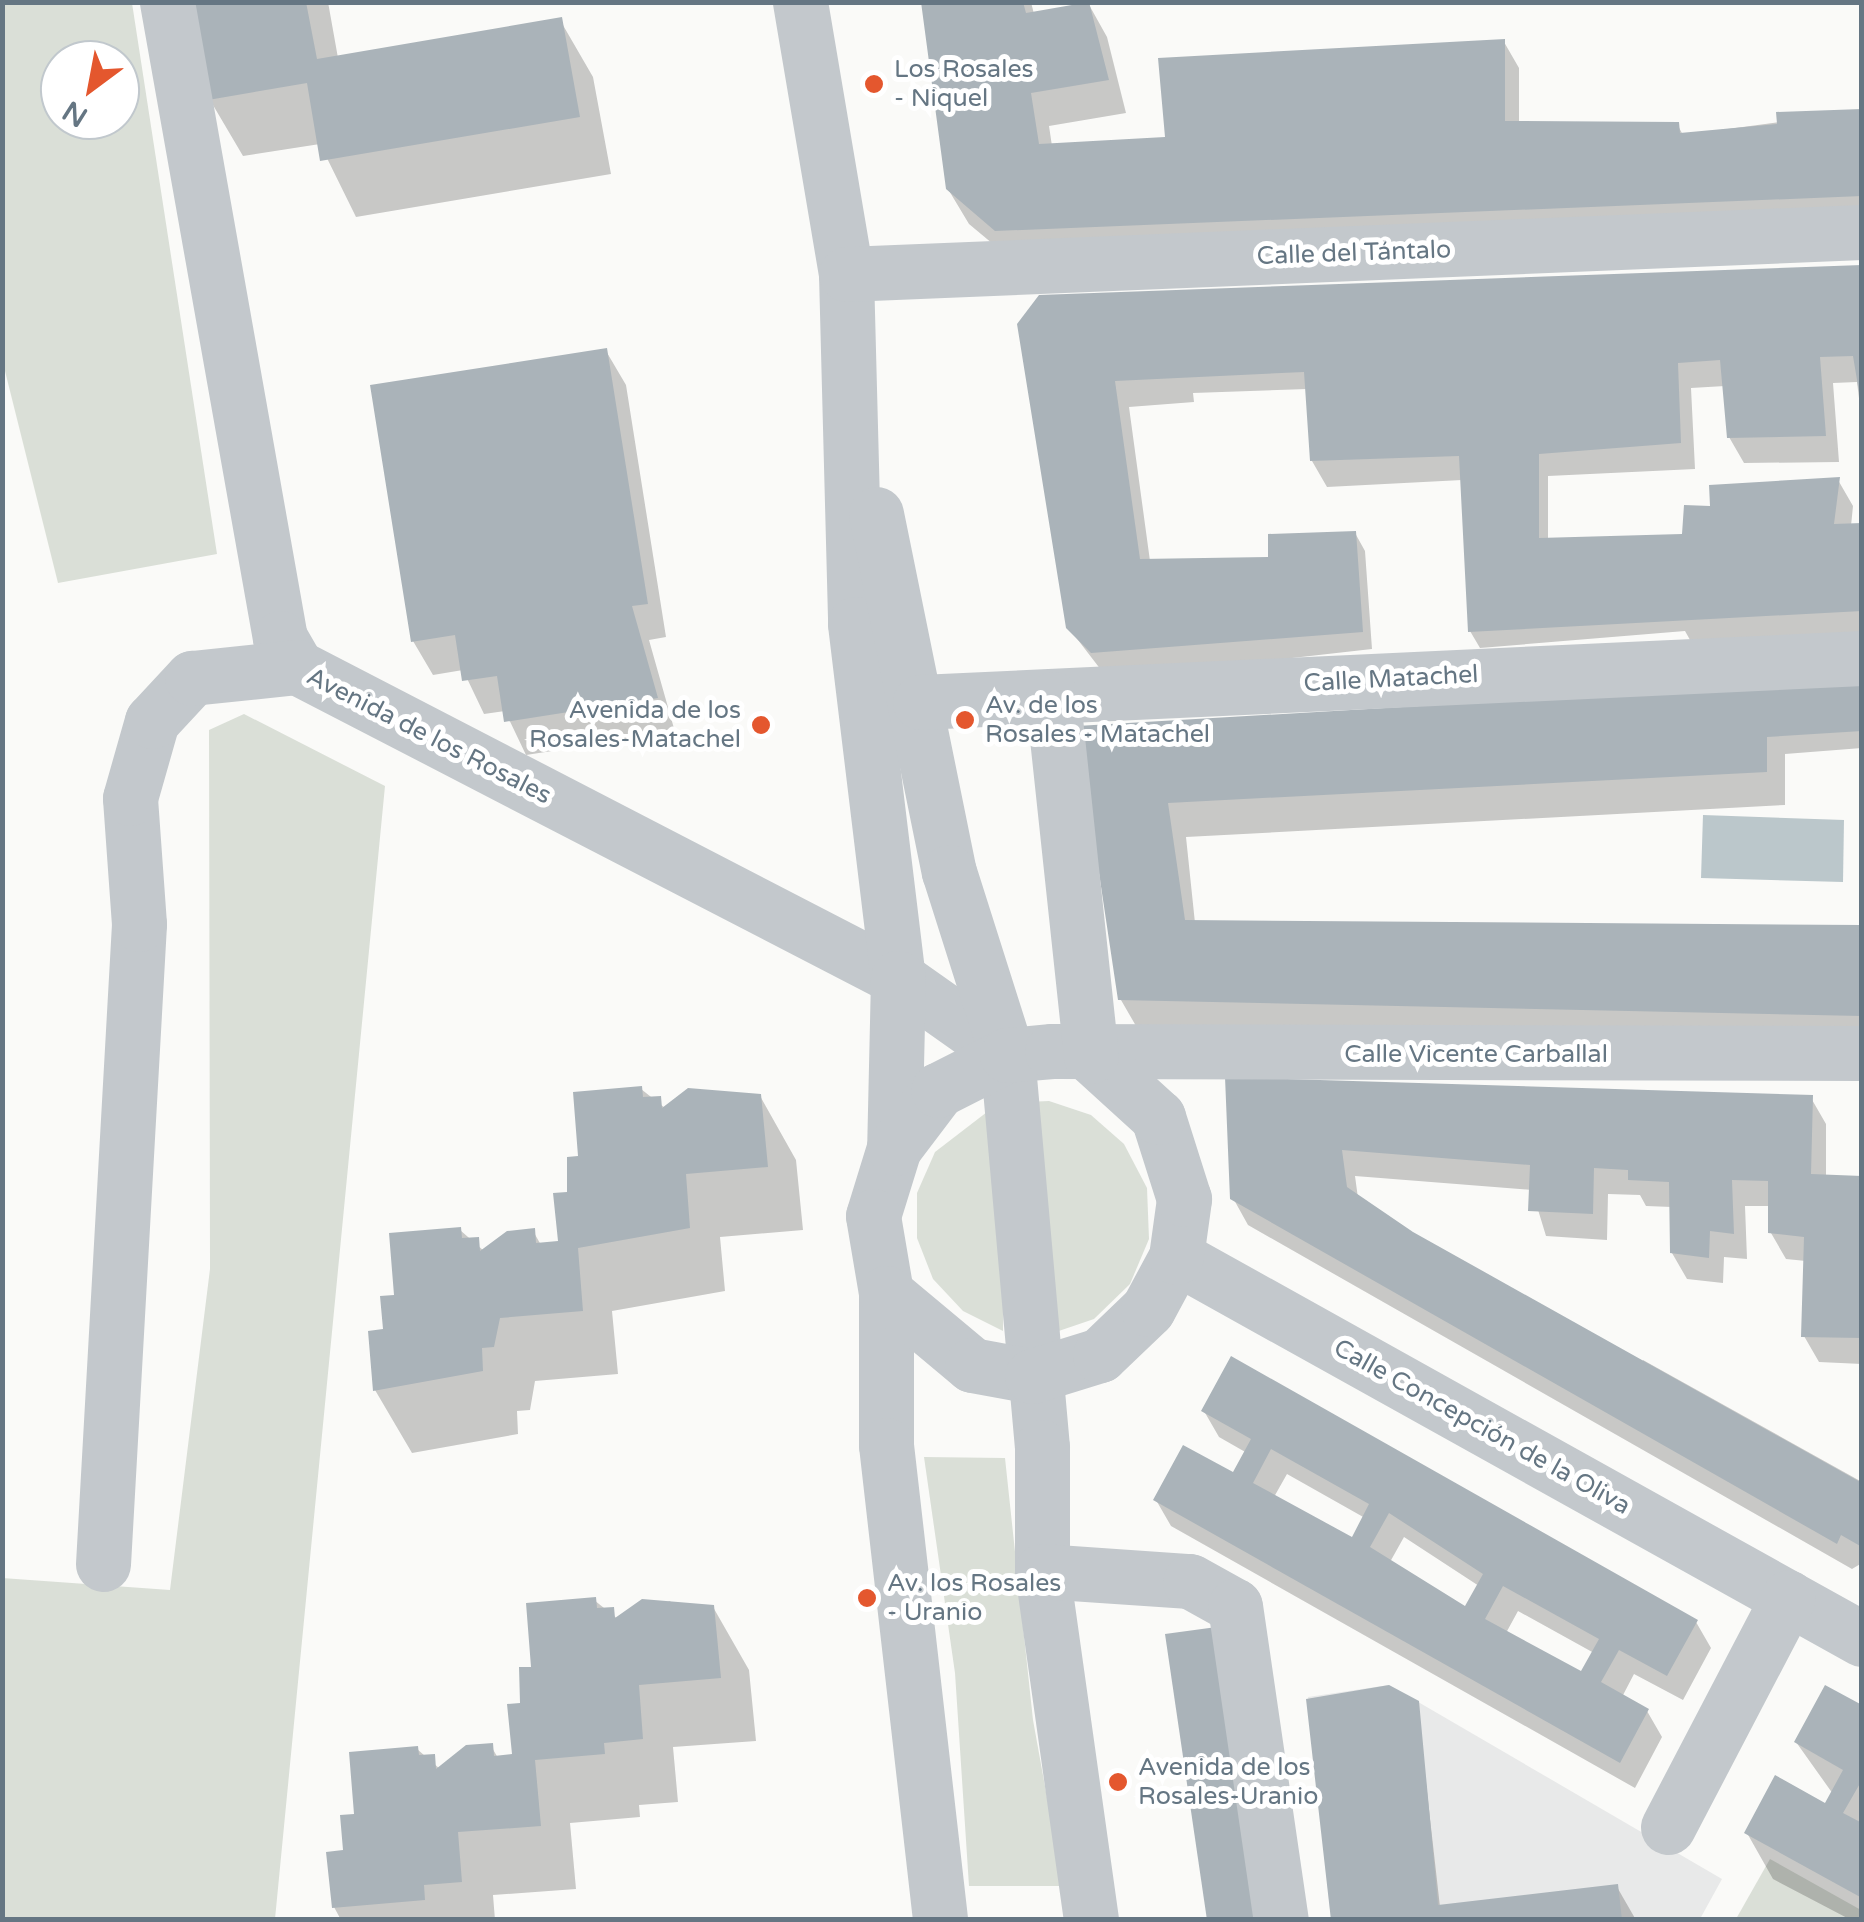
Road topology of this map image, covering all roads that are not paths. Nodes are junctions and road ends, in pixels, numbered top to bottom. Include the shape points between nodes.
1 (167, 2) edge
2 (800, 2) edge
3 (1862, 232) edge
4 (846, 274) junction
5 (848, 396) junction
6 (1862, 658) edge
7 (297, 668) junction
8 (1053, 699) junction
9 (920, 702) junction
10 (898, 978) junction
11 (1862, 1053) edge
12 (1007, 1055) junction
13 (1090, 1056) junction
14 (894, 1148) junction
15 (1176, 1257) junction
16 (886, 1292) junction
17 (1032, 1376) junction
18 (103, 1564) dead end
19 (1042, 1571) junction
20 (1788, 1597) junction
21 (1862, 1639) edge
22 (1668, 1827) dead end
23 (940, 1920) edge
24 (1091, 1920) edge
25 (1280, 1920) edge

1 - 7 street, Avenida de los Rosales via 280,638
2 - 4 street
3 - 4 street, Calle del Tántalo
4 - 5 street
5 - 9 street
5 - 10 street via 855,624
6 - 8 street, Calle Matachel
7 - 10 street, Avenida de los Rosales
7 - 18 street via 192,678 152,721 130,798 139,924
8 - 9 street, Calle Matachel
8 - 13 street
9 - 12 street via 949,872
10 - 12 street, Avenida de los Rosales
10 - 14 street
11 - 13 street, Calle Vicente Carballal
12 - 13 street
12 - 14 street via 938,1090
12 - 17 street
13 - 15 street via 1158,1117 1184,1199
14 - 16 street via 873,1216
15 - 17 street via 1148,1310 1100,1354
15 - 20 street, Calle Concepción de la Oliva
16 - 17 street via 972,1366
16 - 23 street via 886,1446
17 - 19 street
19 - 24 street
19 - 25 street via 1190,1580 1236,1606
20 - 21 street, Calle Concepción de la Oliva
20 - 22 street

